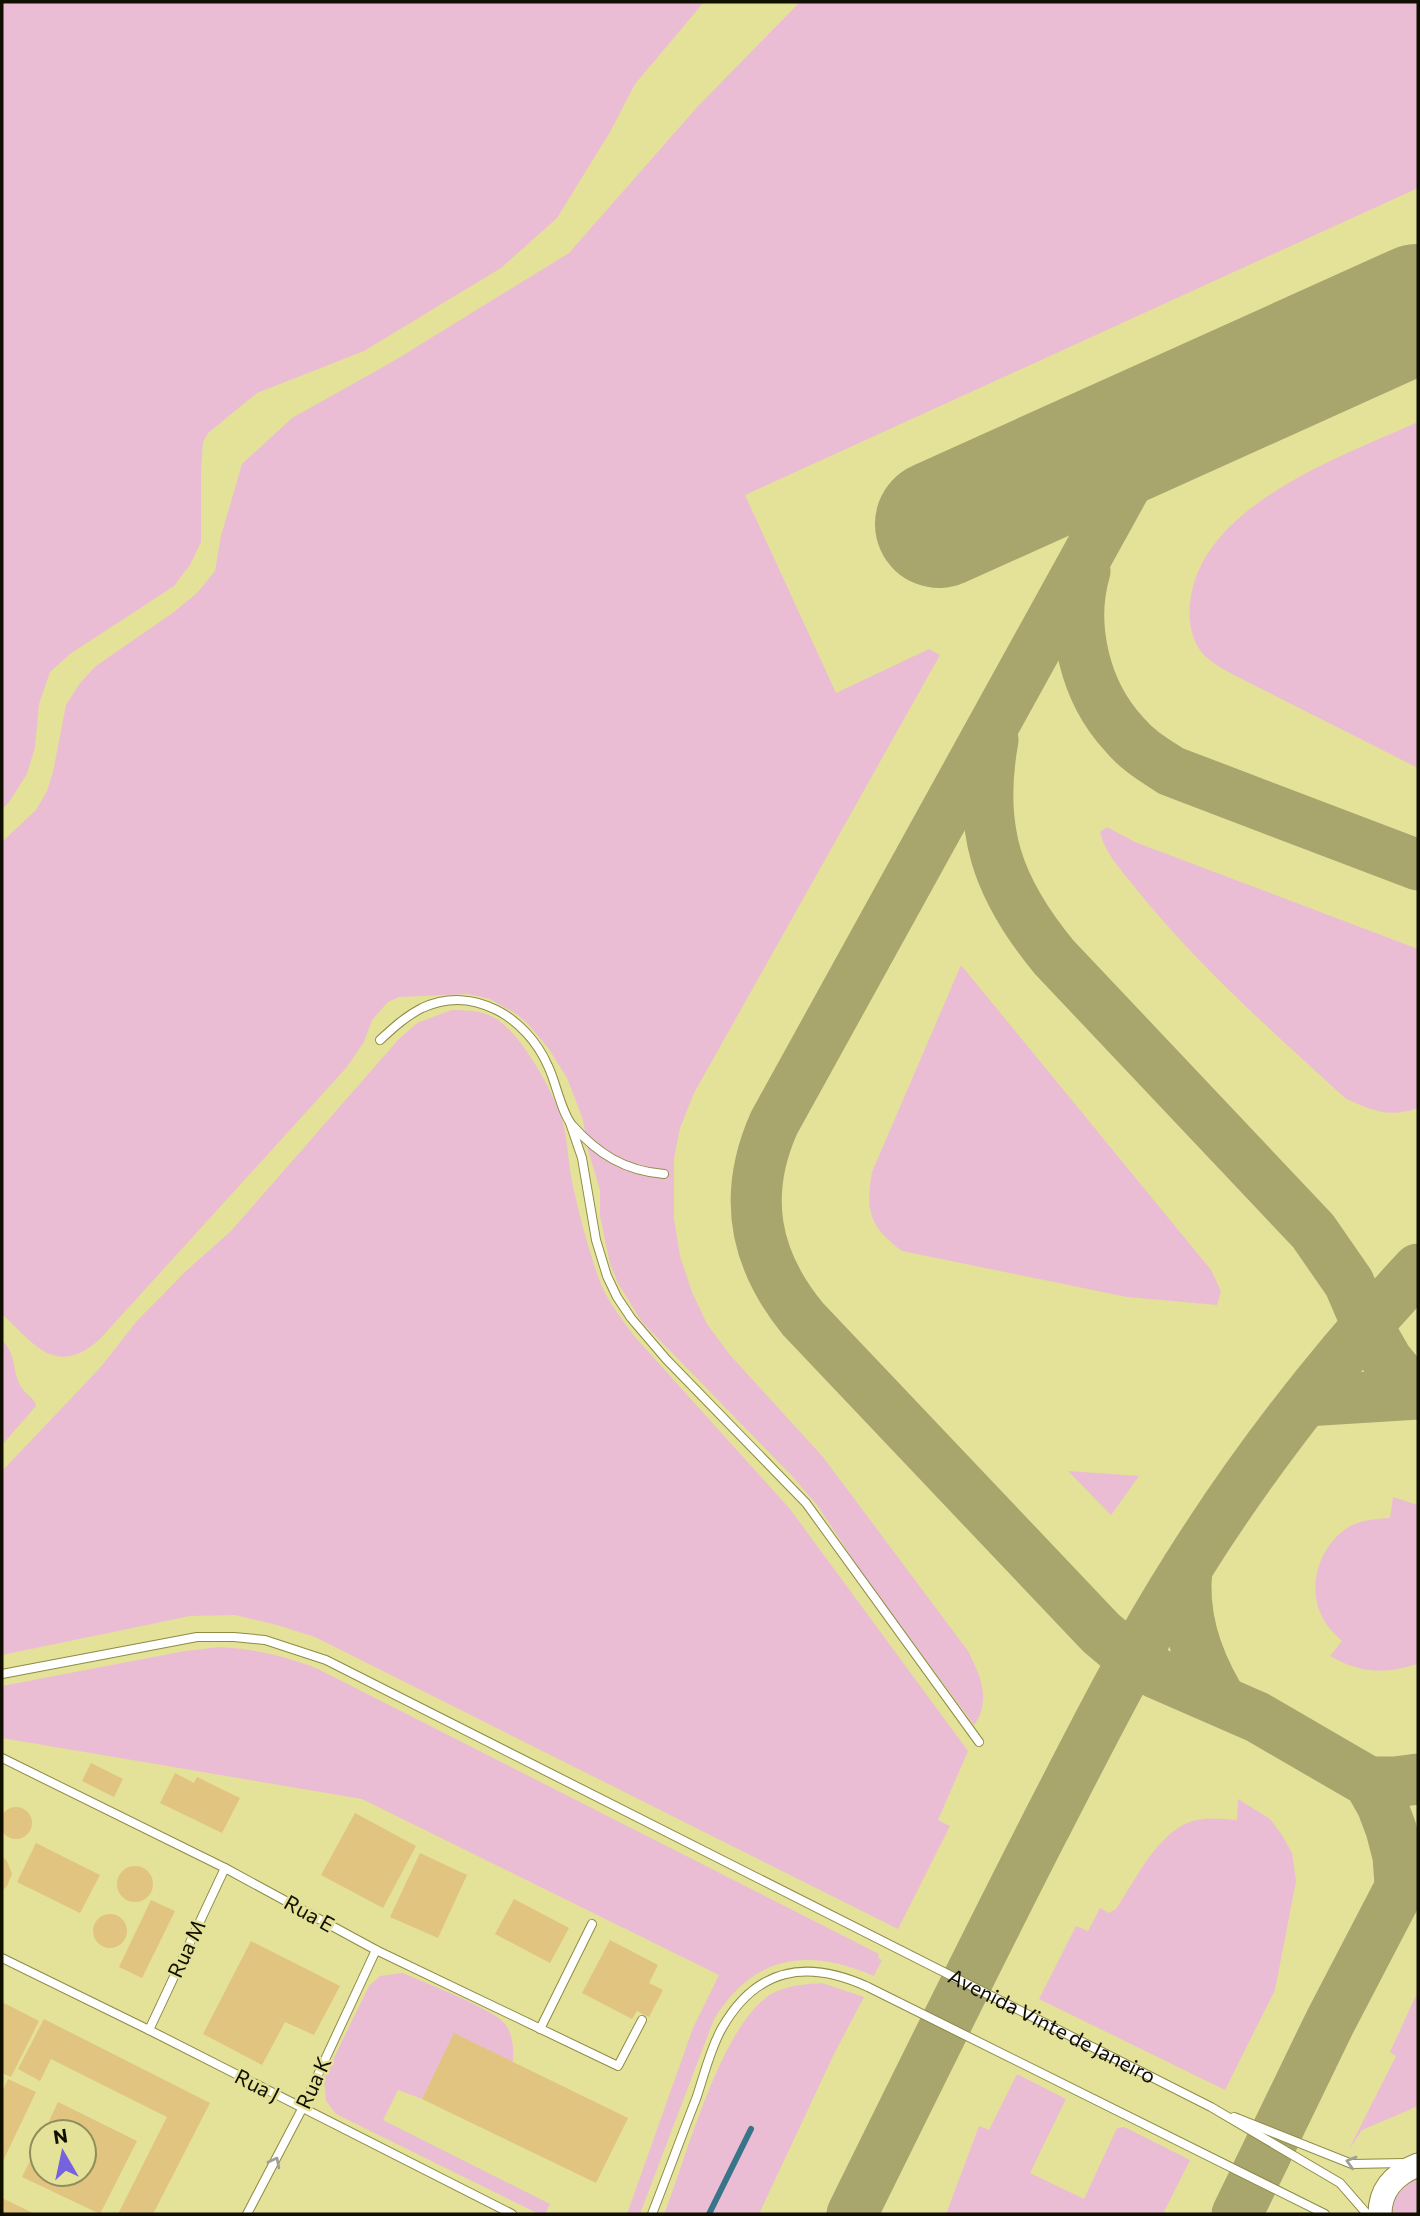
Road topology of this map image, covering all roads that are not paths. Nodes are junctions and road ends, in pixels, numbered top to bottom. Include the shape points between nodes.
1 (380, 1040) dead end
2 (570, 1123) junction
3 (664, 1174) dead end
4 (2, 1674) edge
5 (979, 1742) dead end
6 (2, 1758) edge
7 (225, 1868) junction
8 (592, 1924) dead end
9 (376, 1950) junction
10 (2, 1958) edge
11 (642, 2020) dead end
12 (540, 2029) junction
13 (149, 2030) junction
14 (1211, 2107) junction
15 (302, 2109) junction
16 (1418, 2164) edge
17 (247, 2214) edge
18 (512, 2214) edge
19 (652, 2214) edge
20 (1325, 2214) edge
21 (1367, 2214) edge
22 (1380, 2214) edge

1 - 2 lane via 404,1019 443,1001 472,1001 501,1011 532,1038 548,1064
2 - 3 lane via 627,1168
2 - 5 lane via 582,1158 596,1240 617,1297 666,1359 806,1503
4 - 14 lane, Avenida Vinte de Janeiro via 197,1637 255,1639 294,1648
6 - 7 lane, Rua E
7 - 9 lane, Rua E
7 - 13 lane, Rua M
8 - 12 lane
9 - 12 lane, Rua E
9 - 15 lane, Rua K
10 - 13 lane, Rua J
11 - 12 lane, Rua E via 618,2066
13 - 15 lane, Rua J
16 -> 14 lane via 1352,2164
14 - 21 lane via 1340,2183
17 -> 15 lane, Rua K
15 - 18 lane, Rua J
16 - 22 street via 1397,2175 1384,2189
19 - 20 lane via 722,2029 761,1983 812,1971 868,1987

